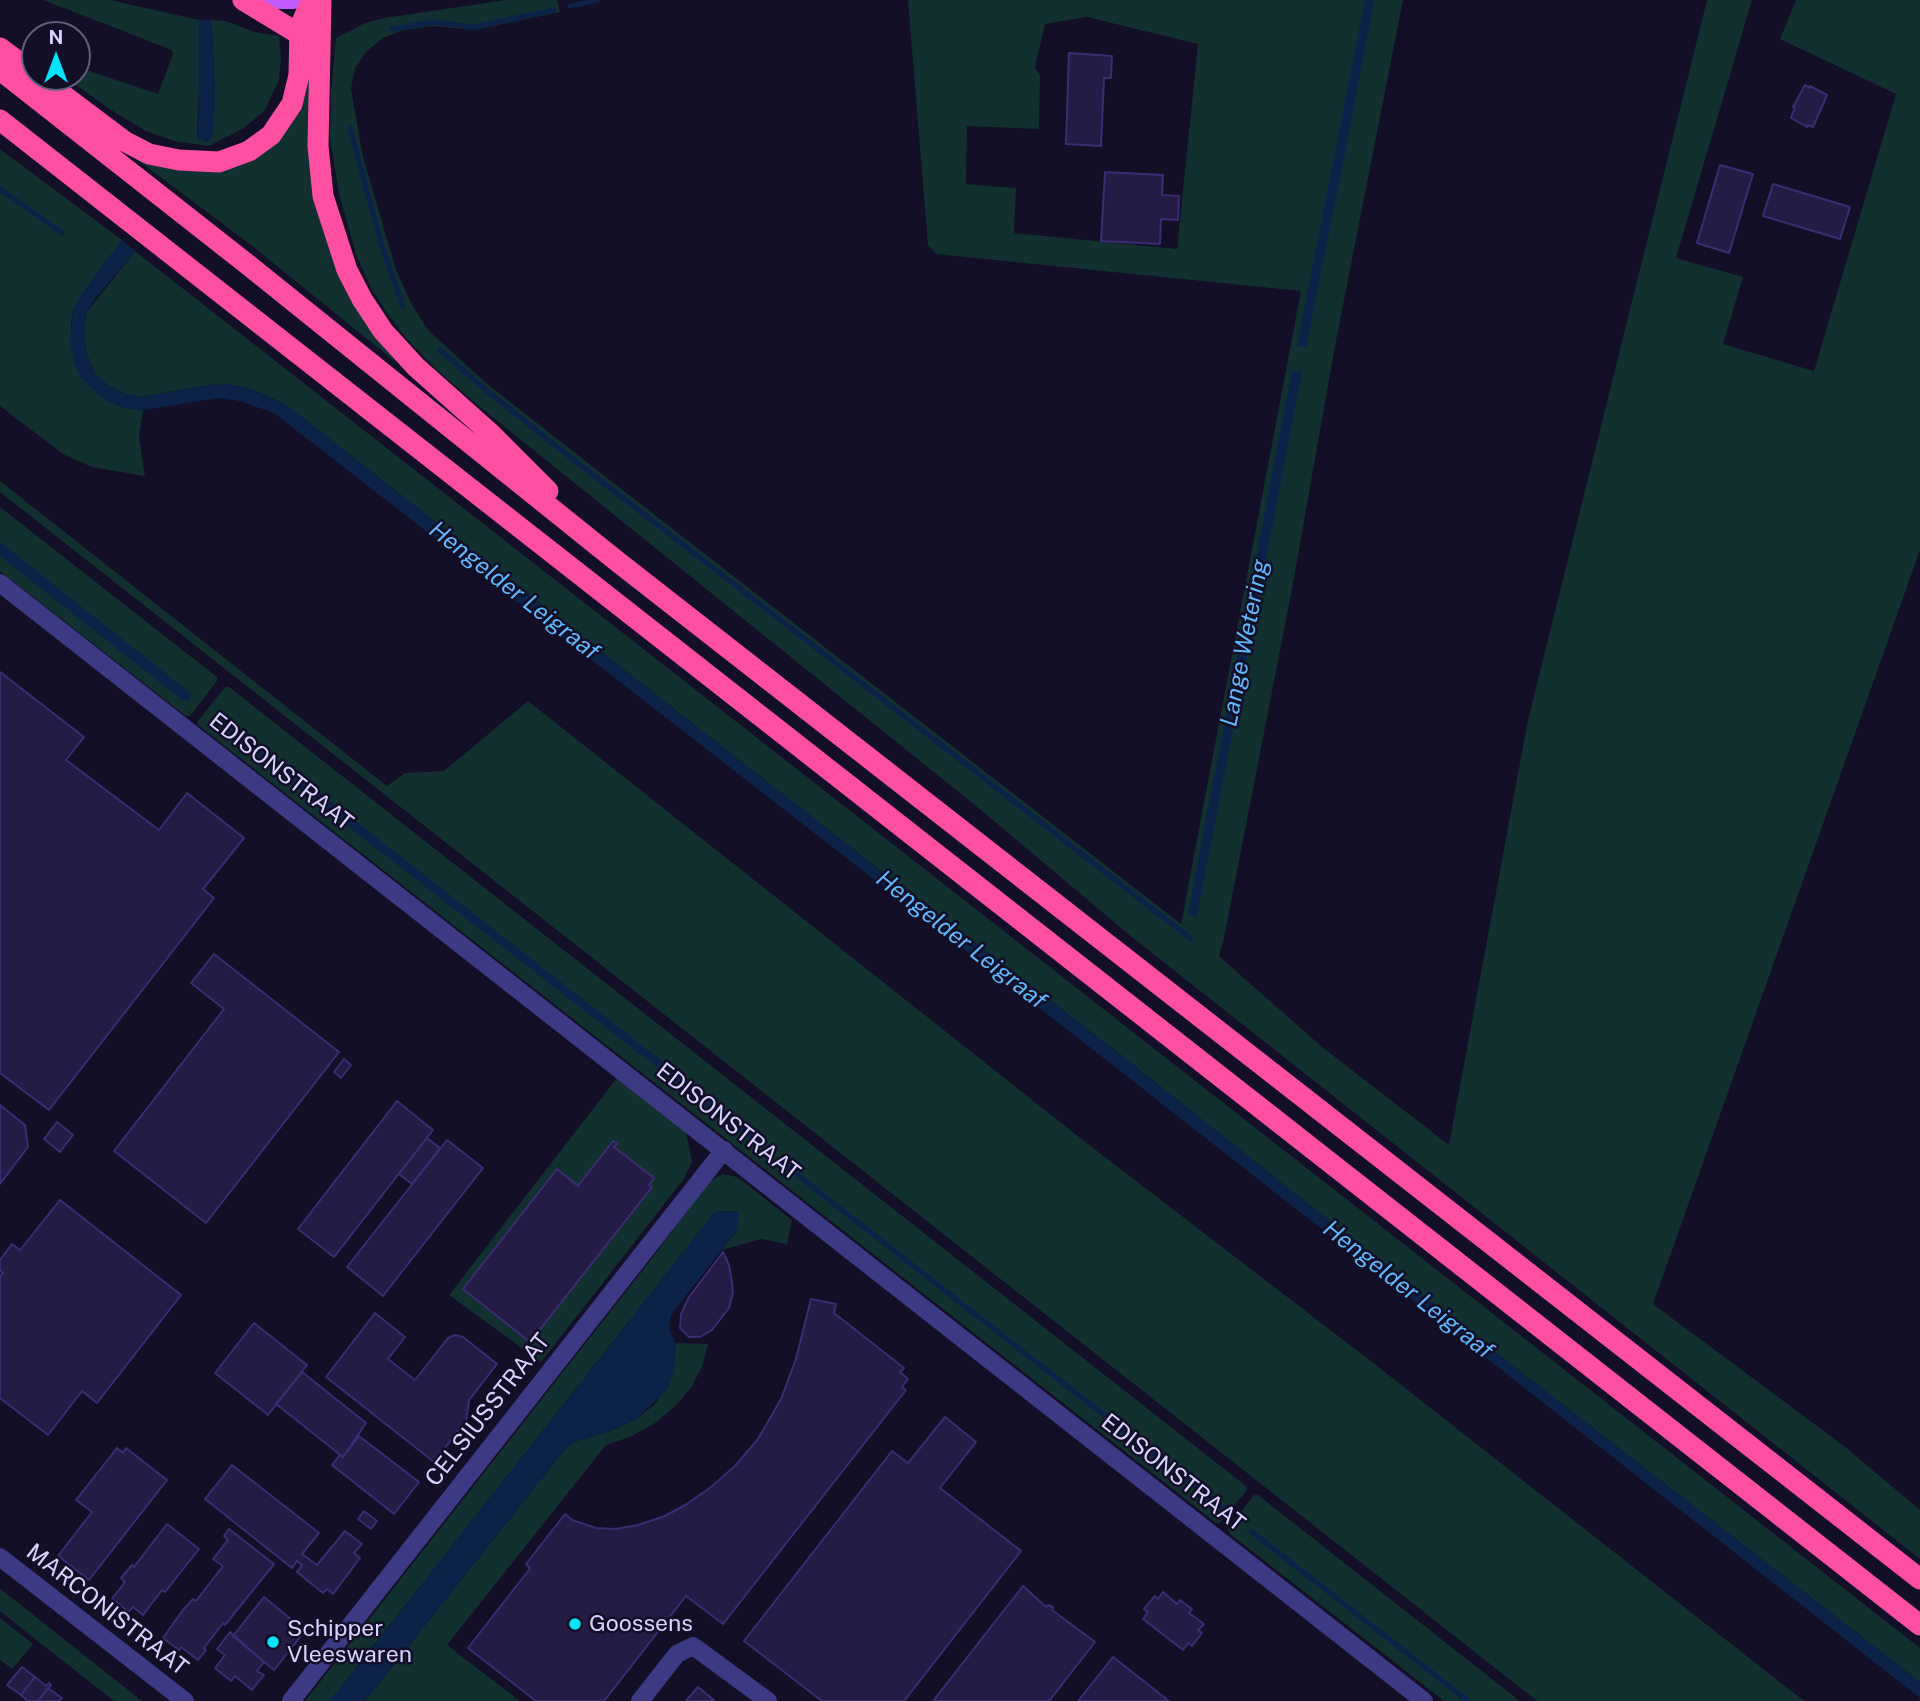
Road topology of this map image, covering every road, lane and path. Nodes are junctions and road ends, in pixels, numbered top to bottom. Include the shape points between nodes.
1 (243, 0) edge
2 (260, 0) edge
3 (294, 0) edge
4 (316, 0) edge
5 (321, 0) edge
6 (299, 34) junction
7 (0, 48) edge
8 (21, 64) edge
9 (0, 69) edge
10 (58, 91) edge
11 (0, 120) edge
12 (618, 562) junction
13 (0, 583) edge
14 (724, 1150) junction
15 (0, 1557) edge
16 (1920, 1579) edge
17 (1920, 1625) edge
18 (185, 1701) edge
19 (291, 1701) edge
20 (640, 1701) edge
21 (768, 1701) edge
22 (1424, 1701) edge

1 - 6 highway
2 - 3 main road
4 - 6 highway via 308,8
5 - 12 highway via 317,146 323,196 347,270 362,299 415,367 489,432
6 - 10 highway via 299,75 292,104 271,135 249,151 219,162 149,154
7 - 8 highway
9 - 12 highway
11 - 17 highway
12 - 16 highway
13 - 14 street, EDISONSTRAAT
14 - 19 street, CELSIUSSTRAAT
14 - 22 street, EDISONSTRAAT
15 - 18 street, MARCONISTRAAT
20 - 21 street via 677,1654 693,1646

